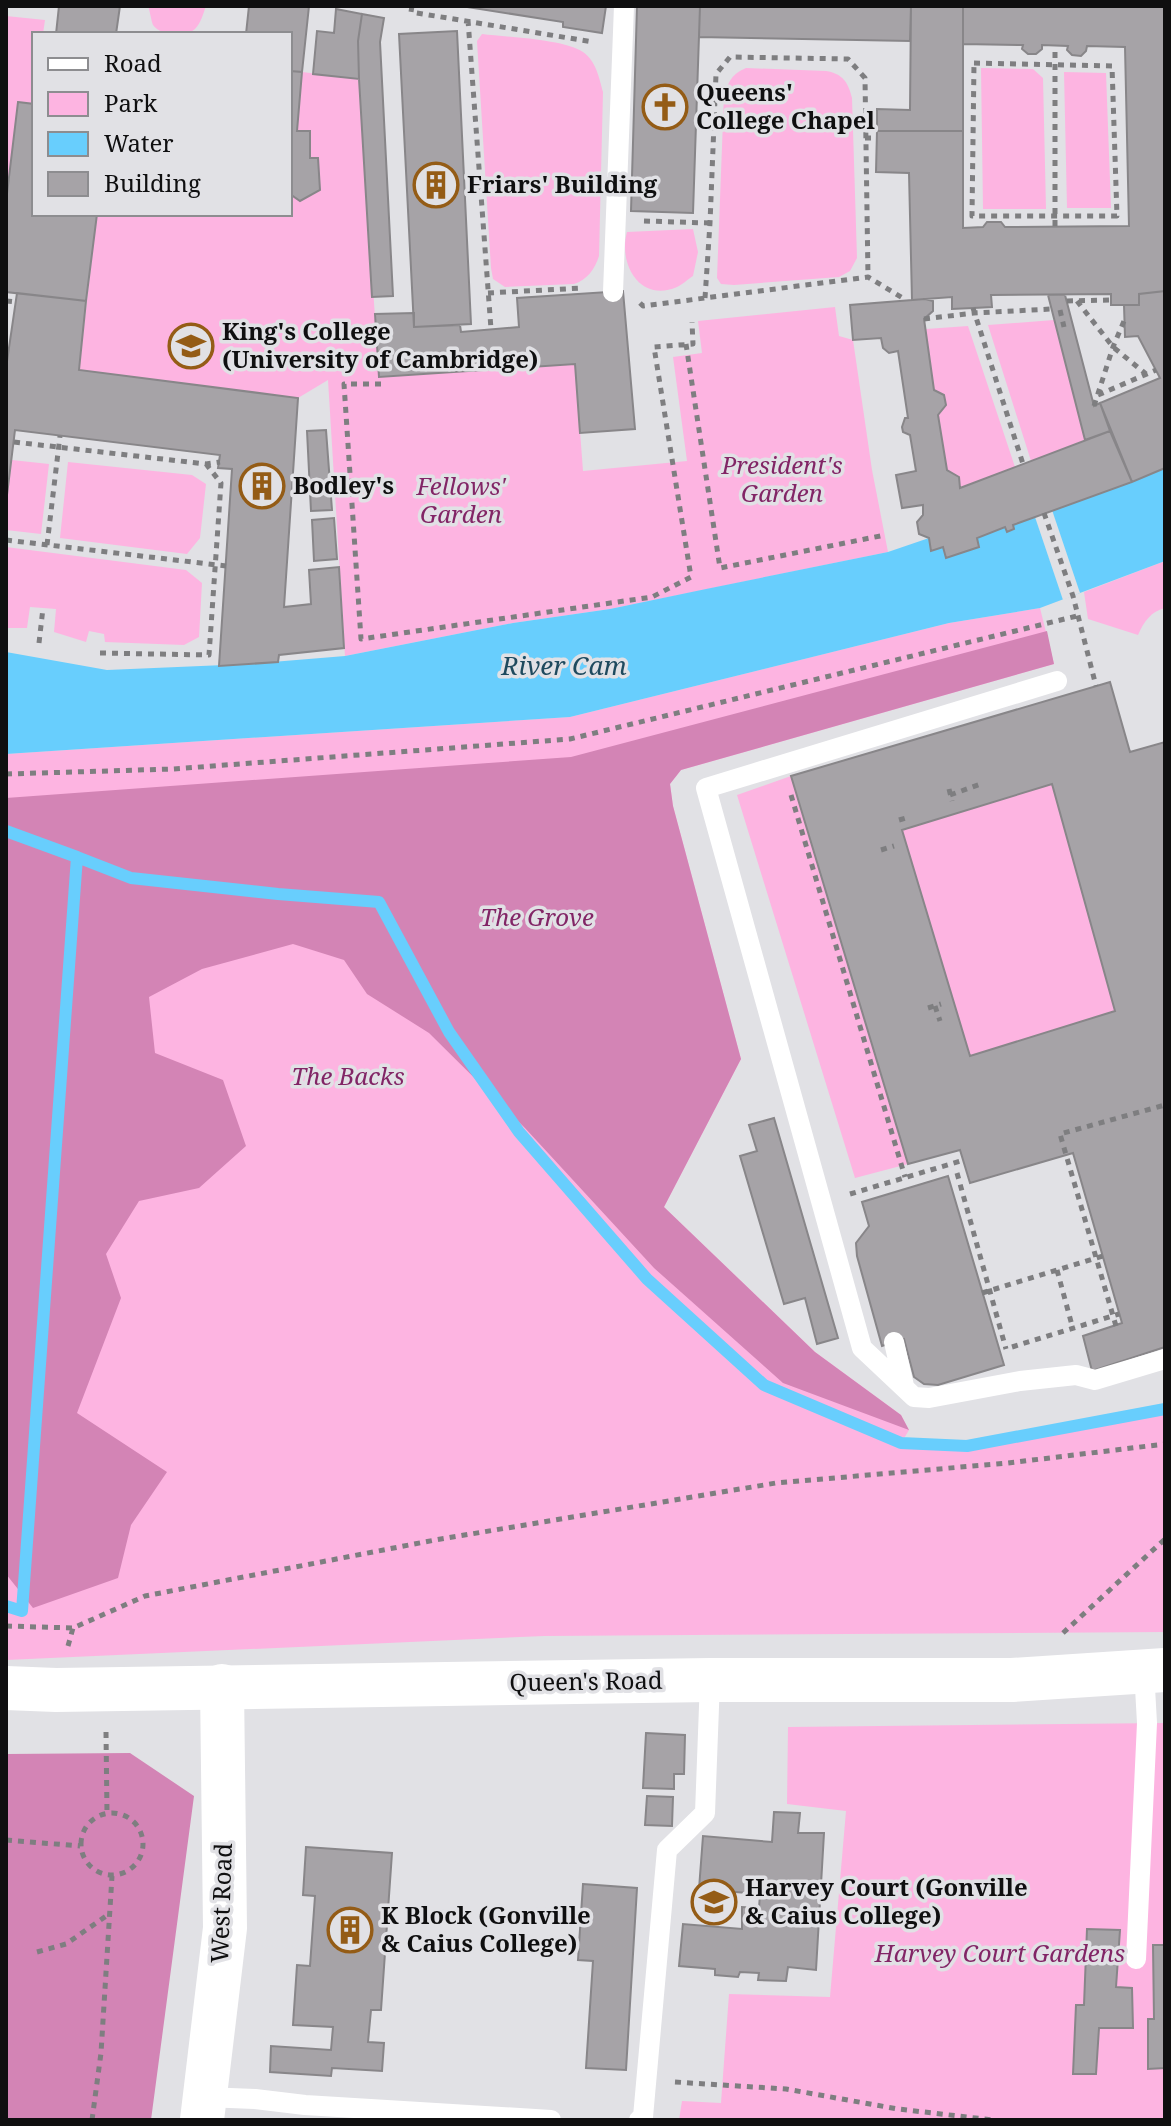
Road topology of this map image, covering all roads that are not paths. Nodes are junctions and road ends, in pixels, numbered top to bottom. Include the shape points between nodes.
1 (624, 6) edge
2 (612, 289) road end
3 (1057, 681) dead end
4 (894, 1342) dead end
5 (1165, 1359) edge
6 (904, 1386) junction
7 (1155, 1670) edge
8 (710, 1680) junction
9 (222, 1686) junction
10 (6, 1688) edge
11 (1136, 1959) dead end
12 (204, 2108) edge
13 (304, 2113) edge
14 (551, 2120) edge
15 (639, 2120) edge

1 - 2 lane
3 - 6 lane via 706,788 862,1348
4 - 6 lane
5 - 6 lane via 1095,1380 1076,1375 1020,1381 929,1398 914,1397
7 - 8 main road, Queen's Road via 1012,1680
7 - 11 lane via 1147,1723
8 - 9 main road, Queen's Road
8 - 15 lane via 705,1813 667,1850
9 - 10 main road, Queen's Road
9 - 12 main road, West Road via 225,1928
12 - 13 lane via 255,2099
13 - 14 lane

